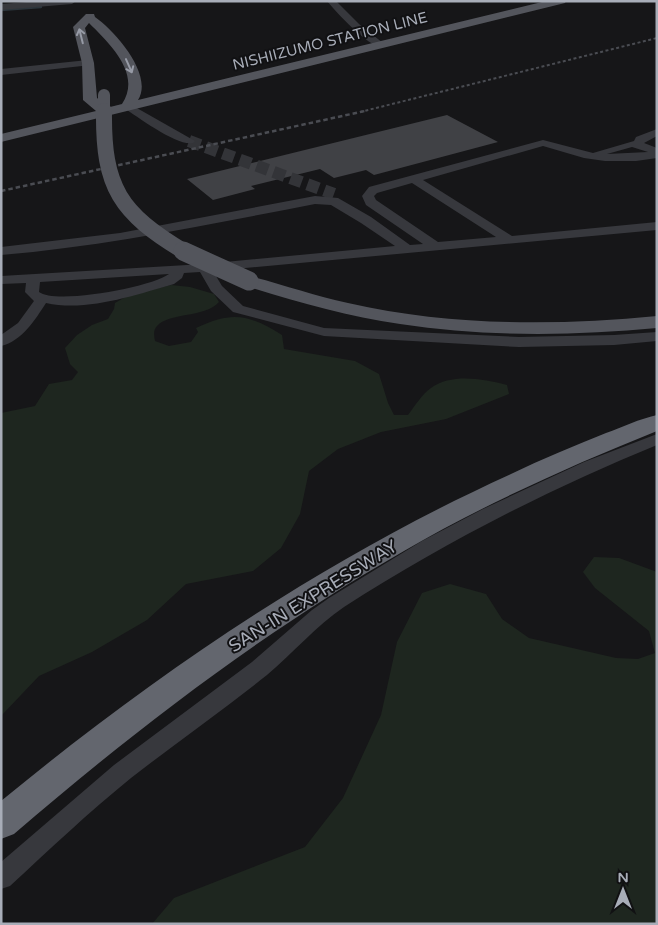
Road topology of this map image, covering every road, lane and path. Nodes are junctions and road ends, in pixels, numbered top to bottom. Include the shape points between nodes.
1 (72, 1) edge
2 (84, 1) edge
3 (331, 1) edge
4 (561, 1) edge
5 (1, 7) edge
6 (91, 18) junction
7 (100, 46) dead end
8 (380, 46) junction
9 (88, 63) junction
10 (1, 72) edge
11 (137, 90) junction
12 (105, 97) junction
13 (165, 97) junction
14 (128, 106) junction
15 (657, 132) edge
16 (1, 138) edge
17 (189, 141) tunnel mouth
18 (638, 144) junction
19 (657, 153) edge
20 (591, 156) junction
21 (412, 178) junction
22 (334, 194) tunnel mouth
23 (657, 226) edge
24 (510, 240) junction
25 (435, 246) junction
26 (412, 248) junction
27 (1, 251) edge
28 (1, 258) edge
29 (204, 268) junction
30 (177, 270) junction
31 (34, 277) junction
32 (18, 278) junction
33 (1, 280) edge
34 (42, 299) junction
35 (657, 322) edge
36 (657, 336) edge
37 (1, 342) edge
38 (657, 422) edge
39 (657, 439) edge
40 (1, 823) edge
41 (1, 878) edge

1 - 5 street
2 - 6 main road
3 - 8 street
4 - 8 main road, NISHIIZUMO STATION LINE
6 - 7 main road
9 -> 6 main road via 78,27
6 -> 11 main road via 120,47 132,69
8 - 13 main road, NISHIIZUMO STATION LINE
9 - 10 street
9 - 12 main road via 90,100
11 - 13 main road
11 - 14 main road
12 - 14 main road, NISHIIZUMO STATION LINE
12 - 16 main road, NISHIIZUMO STATION LINE
12 - 35 main road, bridge via 106,161 111,180 123,201 151,229 185,253 250,281 355,311 447,324 556,329
13 - 14 main road, NISHIIZUMO STATION LINE
14 - 17 street via 161,128
15 - 18 street via 640,139
18 - 19 street
18 - 20 street via 624,144
19 - 20 street via 627,158
20 - 21 street via 543,143
21 - 24 street
21 - 25 street via 376,188 368,200
22 - 26 street via 371,214
23 - 24 street
24 - 25 street
25 - 26 street
26 - 27 street via 334,201 316,200 65,245
26 - 29 street
28 - 32 street
29 - 30 street
29 - 36 street via 216,288 238,309 324,332 519,342
30 - 31 street
30 - 34 street via 177,275 169,280 111,296
31 - 32 street
31 - 34 street via 32,292
32 - 33 street
34 - 37 street via 23,326
38 - 40 highway, SAN-IN EXPRESSWAY via 604,441 526,476 443,517 355,567 254,630 152,702
39 - 41 street via 490,513 336,603 260,668 122,772

